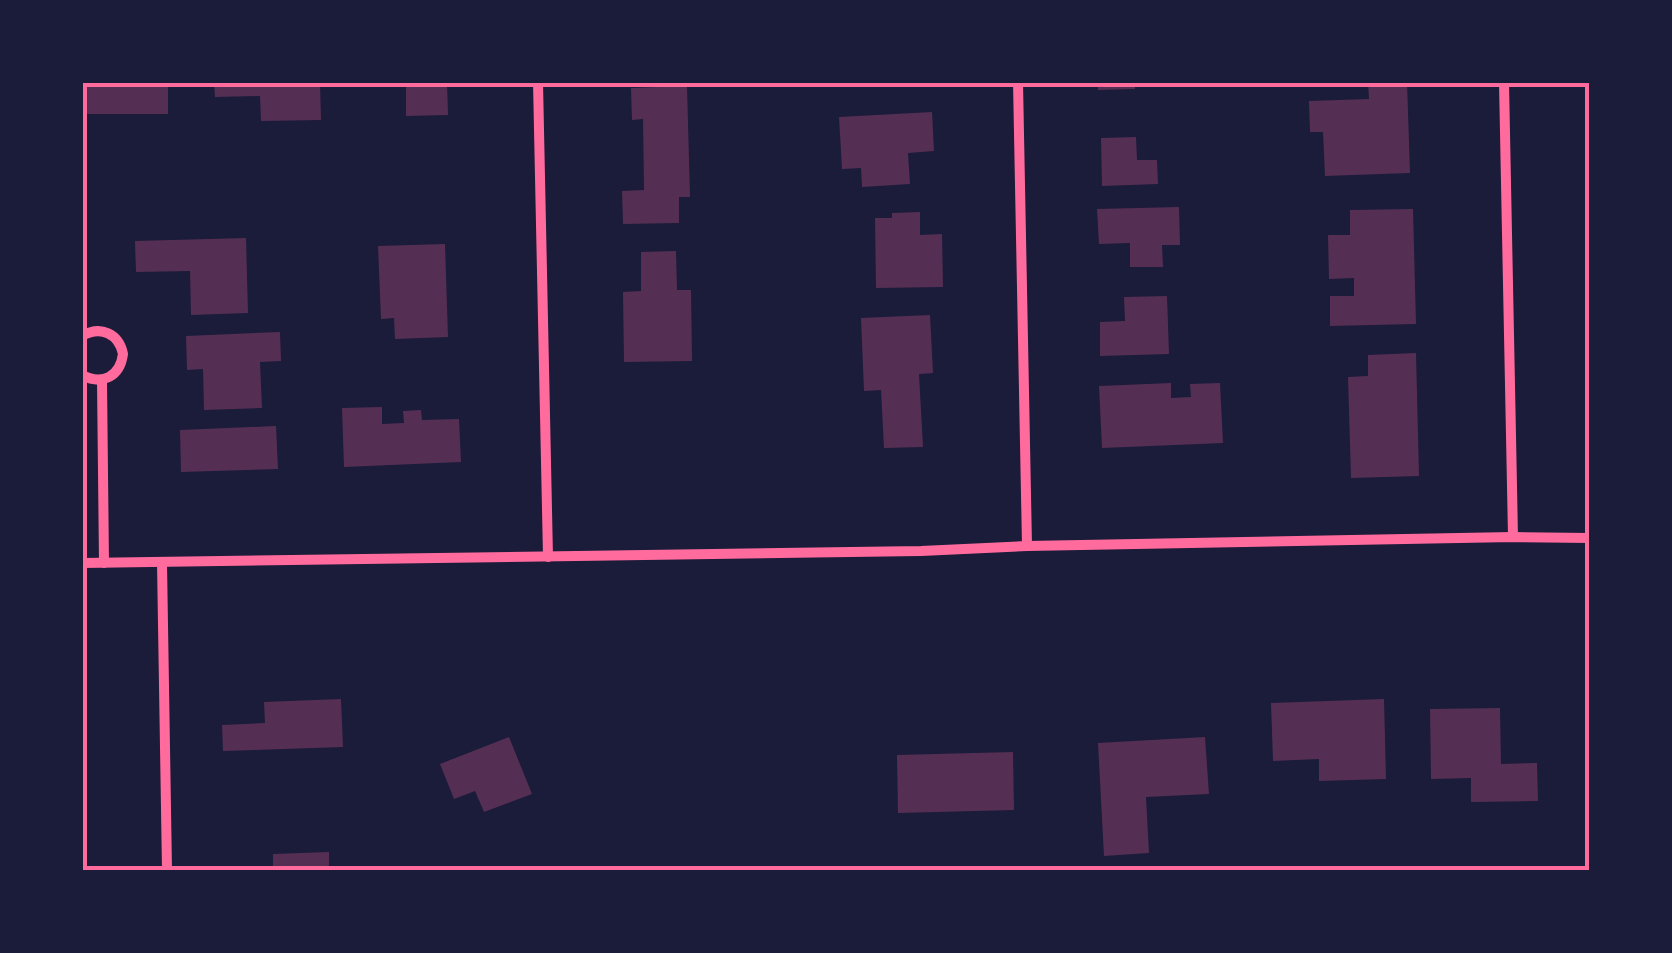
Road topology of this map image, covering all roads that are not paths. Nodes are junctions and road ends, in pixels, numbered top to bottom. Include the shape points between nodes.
1 (538, 82) edge
2 (1018, 82) edge
3 (1504, 82) edge
4 (82, 336) edge
5 (82, 375) edge
6 (102, 381) junction
7 (1513, 537) junction
8 (1590, 538) edge
9 (1027, 546) junction
10 (548, 557) junction
11 (82, 563) edge
12 (104, 563) junction
13 (162, 563) junction
14 (167, 870) edge

1 - 10 street
2 - 9 street
3 - 7 street
4 - 6 street via 105,331 122,345 118,372
5 - 6 street
6 - 12 street
7 - 8 street
7 - 9 street
9 - 10 street
10 - 13 street
11 - 12 street
12 - 13 street
13 - 14 street

